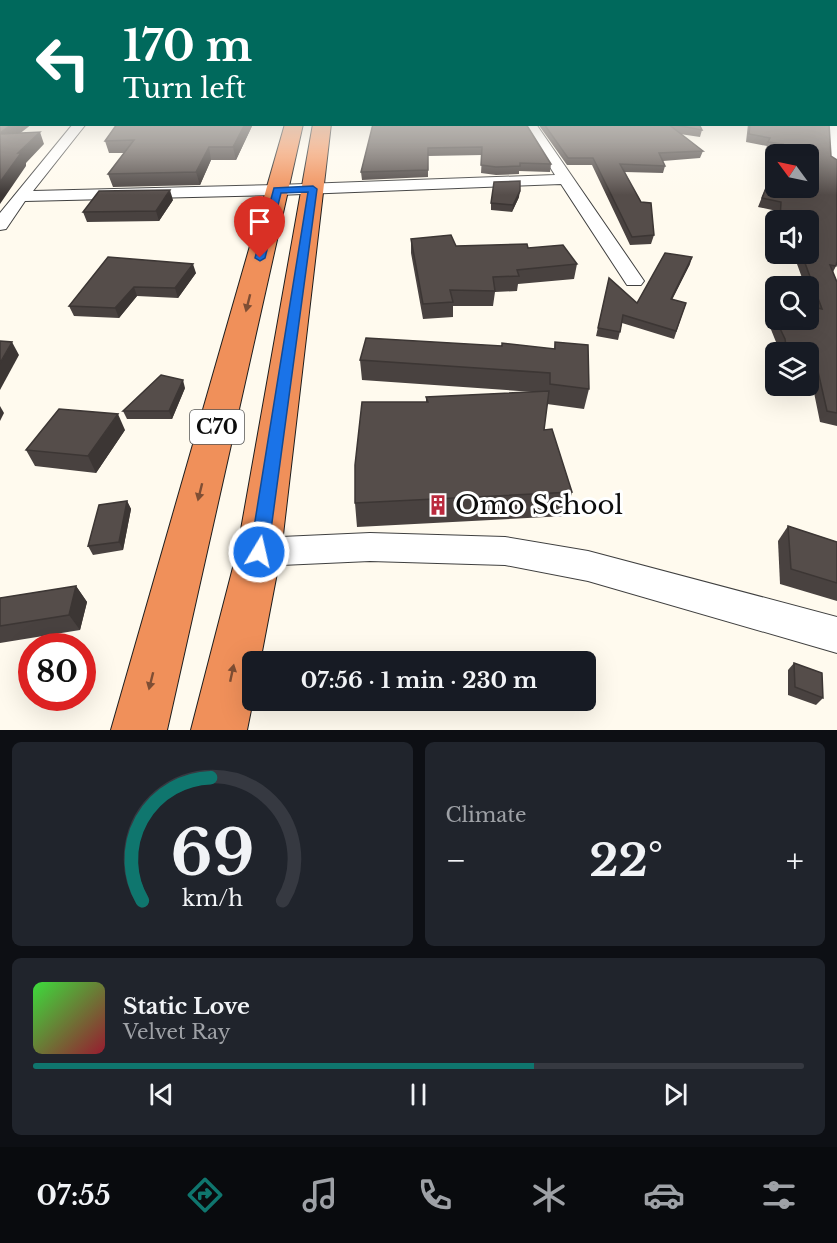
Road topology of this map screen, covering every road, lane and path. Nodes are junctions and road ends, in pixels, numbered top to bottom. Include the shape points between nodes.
1 (77, 127) edge
2 (293, 127) edge
3 (322, 127) edge
4 (531, 127) edge
5 (834, 127) edge
6 (837, 164) edge
7 (566, 179) junction
8 (313, 189) junction
9 (277, 190) junction
10 (20, 196) junction
11 (0, 225) edge
12 (634, 281) dead end
13 (259, 552) junction
14 (837, 635) edge
15 (139, 730) edge
16 (219, 730) edge

1 - 10 street
2 - 9 highway, C70
3 - 8 highway, C70
4 - 7 street
5 - 6 street
7 - 8 street
7 - 12 street
8 - 9 street
8 - 13 highway, C70
9 - 10 street
9 -> 15 highway, C70
10 - 11 street
13 - 14 street via 370,547 505,551 588,566
16 -> 13 highway, C70

